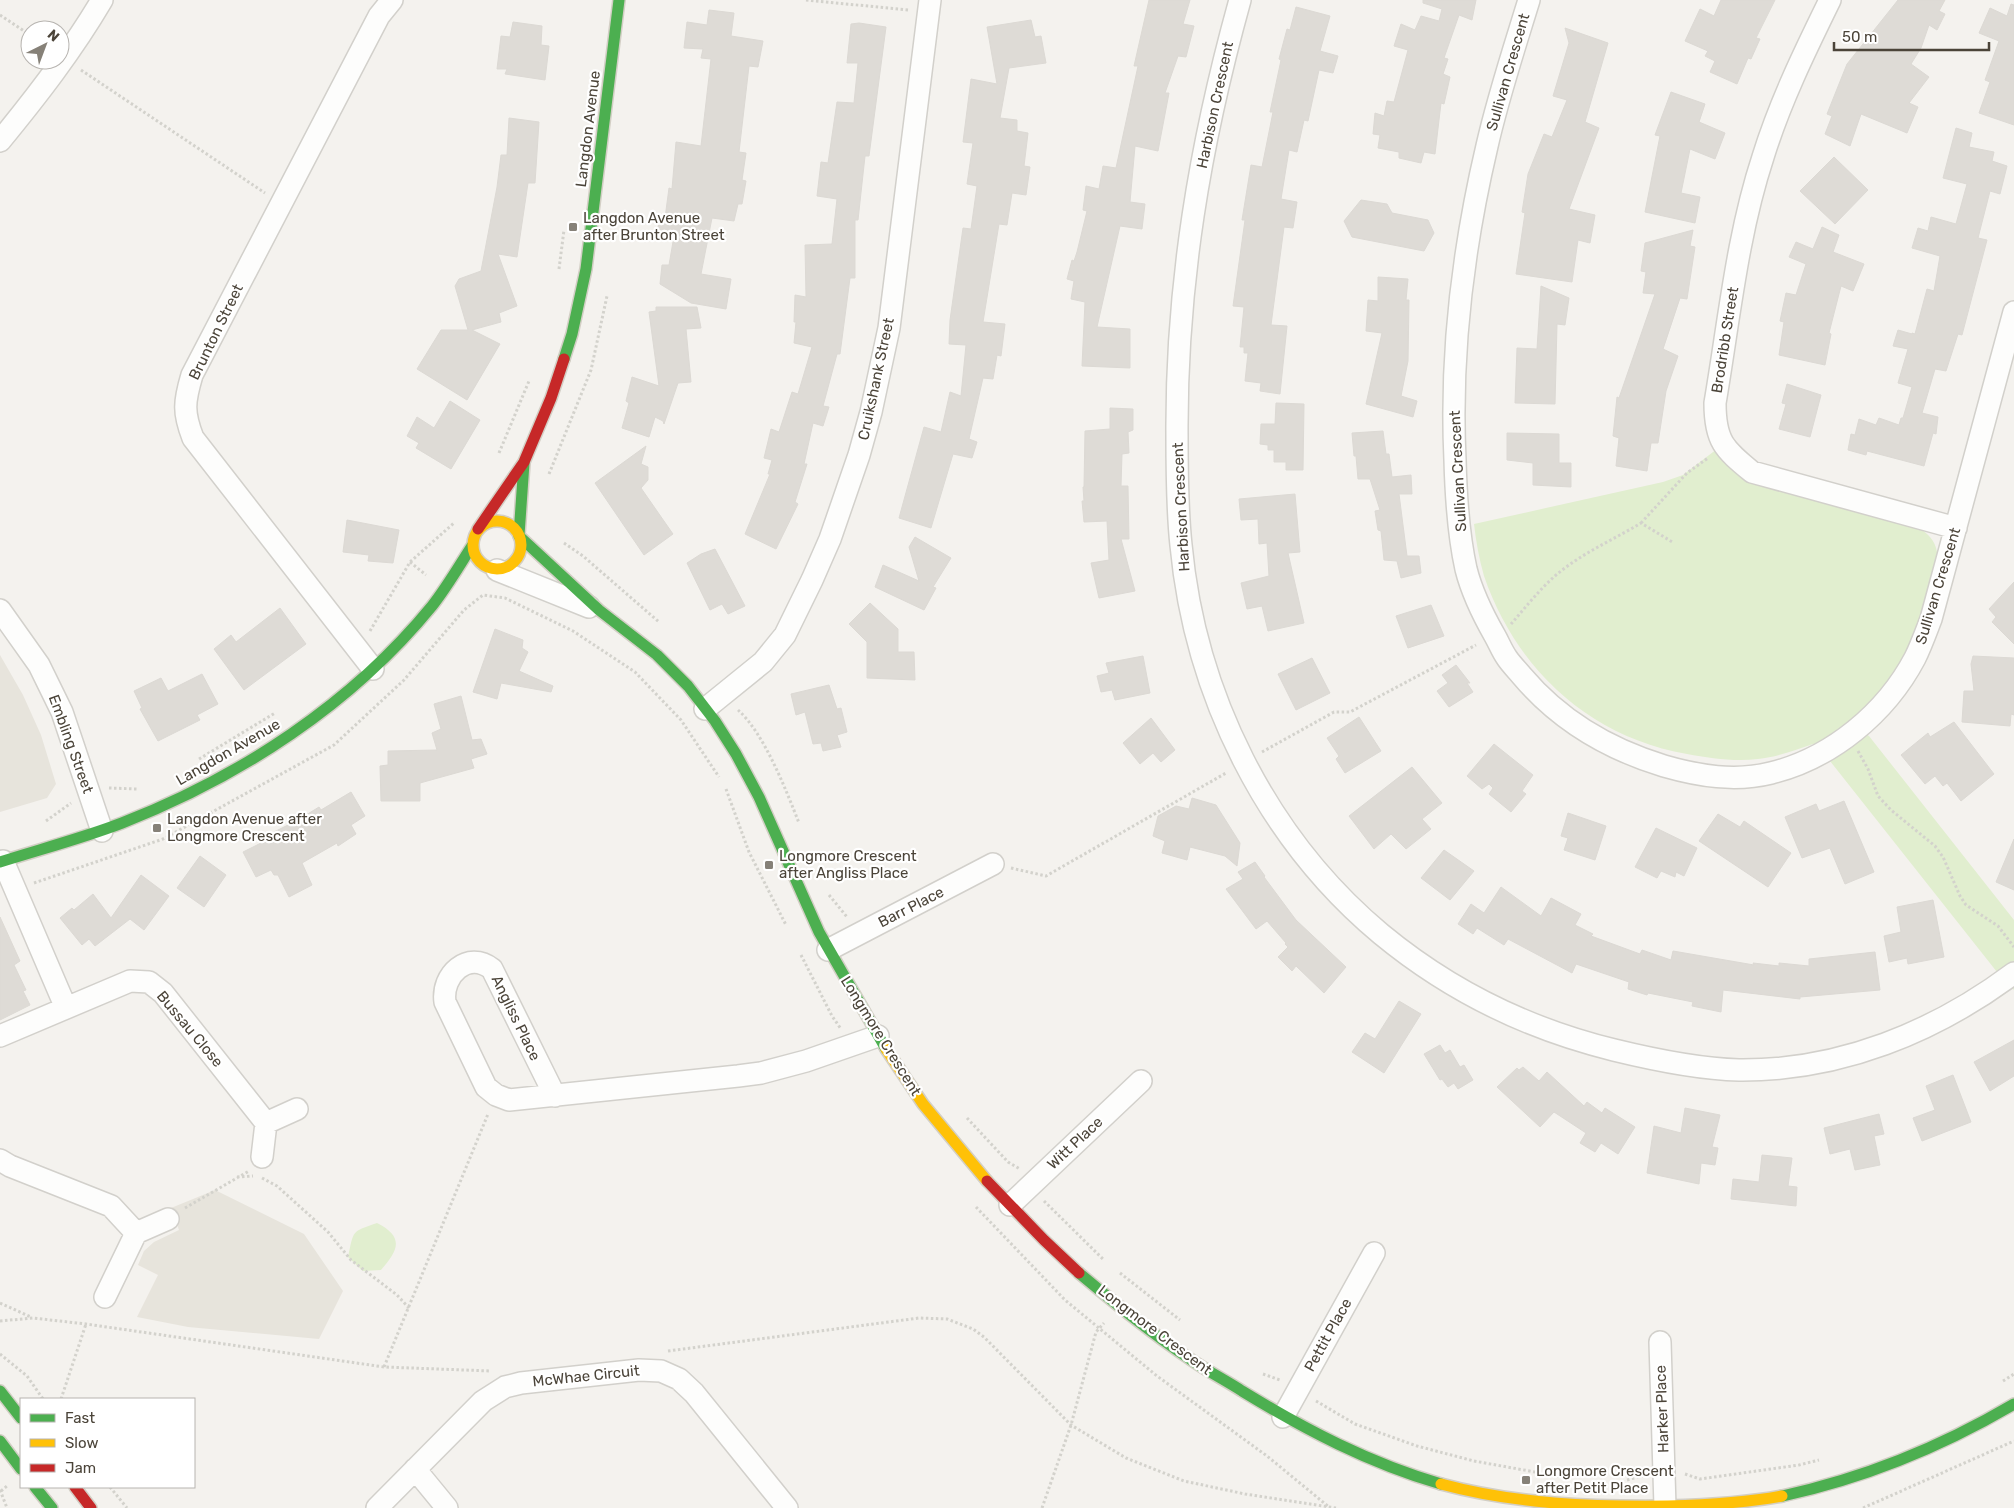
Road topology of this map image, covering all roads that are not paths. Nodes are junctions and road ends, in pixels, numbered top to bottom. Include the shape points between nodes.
1 (102, 0) edge
2 (392, 0) edge
3 (619, 0) edge
4 (1240, 0) edge
5 (1529, 0) edge
6 (1830, 0) edge
7 (929, 6) edge
8 (2, 135) edge
9 (2014, 312) edge
10 (524, 462) junction
11 (1956, 528) junction
12 (478, 530) junction
13 (519, 536) junction
14 (472, 546) junction
15 (492, 573) junction
16 (459, 590) dead end
17 (432, 605) junction
18 (0, 610) edge
19 (601, 611) junction
20 (373, 669) junction
21 (705, 709) junction
22 (102, 831) junction
23 (1, 862) edge
24 (994, 864) road end
25 (828, 950) junction
26 (2014, 973) edge
27 (66, 1008) junction
28 (0, 1036) edge
29 (878, 1036) junction
30 (1141, 1081) dead end
31 (555, 1096) junction
32 (297, 1109) dead end
33 (266, 1122) junction
34 (262, 1156) road end
35 (0, 1160) edge
36 (1010, 1205) junction
37 (168, 1219) road end
38 (136, 1232) junction
39 (1374, 1253) dead end
40 (105, 1297) dead end
41 (1660, 1342) dead end
42 (0, 1391) edge
43 (2014, 1404) edge
44 (20, 1417) edge
45 (1283, 1417) junction
46 (0, 1441) edge
47 (20, 1467) edge
48 (415, 1469) junction
49 (30, 1488) edge
50 (36, 1488) edge
51 (76, 1488) edge
52 (33, 1501) dead end
53 (1665, 1507) edge
54 (52, 1508) edge
55 (91, 1508) edge
56 (377, 1508) edge
57 (447, 1508) edge
58 (787, 1508) edge

1 - 8 street via 37,96
2 - 20 street, Brunton Street via 378,16 192,376 186,397 186,419 193,438
3 - 10 street, Langdon Avenue via 586,269 566,353
4 - 26 street, Harbison Crescent via 1209,120 1183,288 1177,392 1181,547 1186,585 1204,661 1230,731 1264,798 1305,858 1354,912 1410,958 1472,997 1505,1014 1574,1040 1648,1058 1740,1070 1797,1066 1854,1055 1938,1022
5 - 11 street, Sullivan Crescent via 1486,149 1468,243 1457,337 1454,430 1458,521 1467,571 1484,617 1508,659 1538,696 1575,726 1616,749 1692,774 1729,778 1768,774 1826,751 1861,726 1891,694 1915,658 1931,619
6 - 11 street, Brodribb Street via 1788,87 1760,166 1744,229 1715,403 1717,428 1726,450 1752,472
7 - 21 street, Cruikshank Street via 889,328 859,455 830,539 785,636 763,662
9 - 11 street, Sullivan Crescent
10 - 12 street, Langdon Avenue
10 - 13 street, Langdon Avenue
12 - 13 street via 484,524 500,521 508,524
12 - 14 street, Langdon Avenue
13 - 15 street, Langdon Avenue via 517,559
13 - 19 street, Longmore Crescent
14 - 15 street via 473,554
14 - 17 street, Langdon Avenue
15 - 19 street, Longmore Crescent
16 - 17 street, Langdon Avenue
17 - 20 street, Langdon Avenue
18 - 22 street, Embling Street via 39,665 62,712
19 - 21 street, Longmore Crescent via 670,668
20 - 22 street, Langdon Avenue via 277,742 209,783
21 - 25 street, Longmore Crescent via 751,779
22 - 23 street, Langdon Avenue
23 - 27 street
24 - 25 street, Barr Place
25 - 29 street, Longmore Crescent
27 - 28 street, Bussau Close
27 - 33 street, Bussau Close via 130,981 149,982 163,993
29 - 31 street via 761,1073
29 - 36 street, Longmore Crescent via 923,1103
30 - 36 street, Witt Place
31 - 31 street, Angliss Place via 509,1100 486,1087 445,1002 443,993 453,972 469,962 486,964 492,969
32 - 33 street
33 - 34 street
35 - 38 street via 111,1206
36 - 45 street, Longmore Crescent via 1120,1307 1184,1356
37 - 38 street
38 - 40 street
39 - 45 street, Pettit Place
41 - 53 street, Harker Place
42 - 44 street
43 - 53 street, Longmore Crescent via 1922,1452 1850,1479 1776,1497
45 - 53 street, Longmore Crescent via 1370,1460 1463,1490 1562,1506
46 - 47 street
48 - 56 street, McWhae Circuit
48 - 57 street
48 - 58 street, McWhae Circuit via 483,1401 505,1386 639,1370 660,1371 680,1379 694,1393
49 - 52 street
50 - 54 street
51 - 55 street

